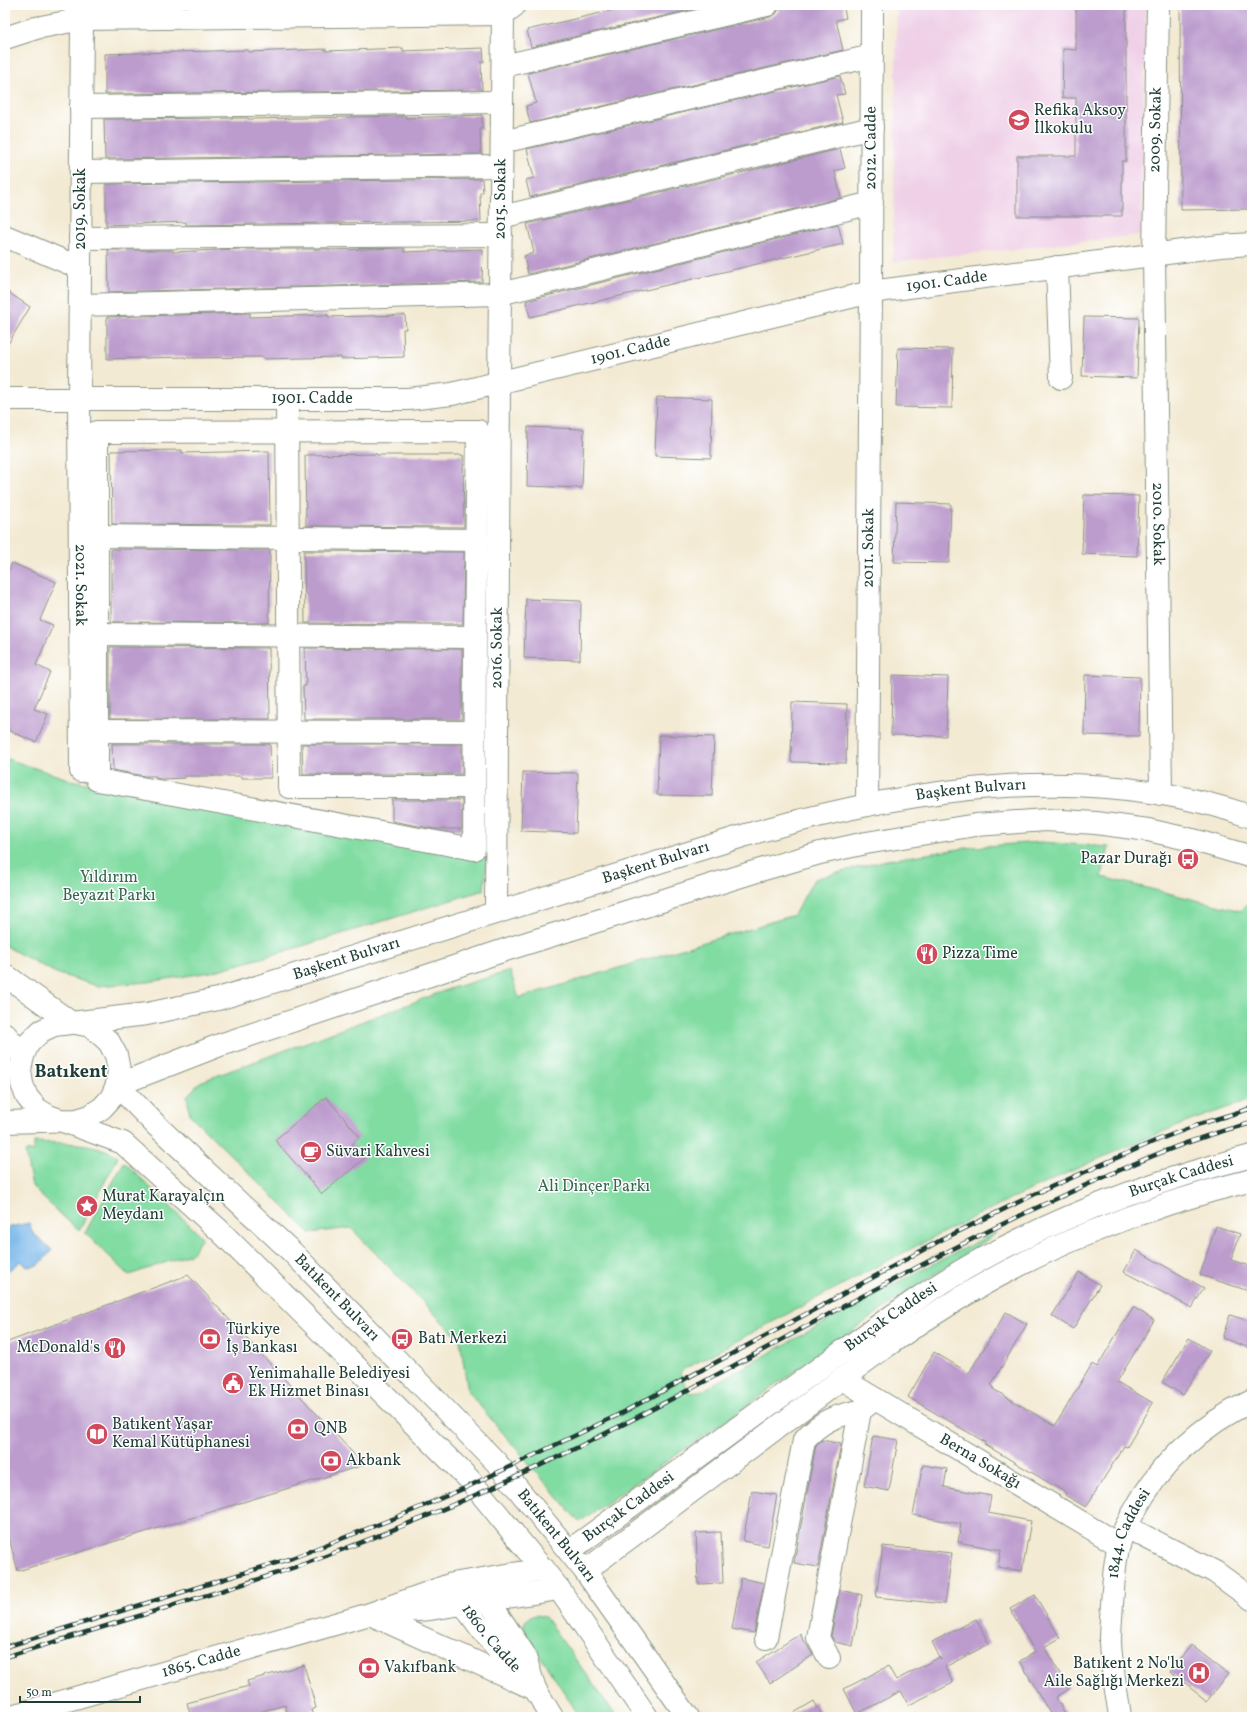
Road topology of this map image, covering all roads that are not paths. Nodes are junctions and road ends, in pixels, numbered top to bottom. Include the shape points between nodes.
1 (767, 5) edge
2 (872, 5) edge
3 (1158, 5) edge
4 (509, 10) edge
5 (78, 12) edge
6 (5, 38) edge
7 (872, 56) junction
8 (503, 66) junction
9 (502, 102) junction
10 (81, 107) junction
11 (872, 128) junction
12 (502, 142) junction
13 (501, 166) junction
14 (81, 172) junction
15 (872, 203) junction
16 (501, 226) junction
17 (5, 236) edge
18 (80, 238) junction
19 (1252, 244) edge
20 (1154, 255) junction
21 (1057, 267) junction
22 (80, 268) junction
23 (871, 292) junction
24 (500, 294) junction
25 (80, 305) junction
26 (1061, 378) dead end
27 (499, 383) junction
28 (5, 399) edge
29 (79, 399) junction
30 (287, 399) junction
31 (287, 432) junction
32 (97, 536) junction
33 (288, 538) junction
34 (477, 540) junction
35 (96, 634) junction
36 (288, 635) junction
37 (475, 637) junction
38 (96, 730) junction
39 (289, 731) junction
40 (474, 732) junction
41 (81, 771) dead end
42 (474, 787) junction
43 (1161, 794) junction
44 (867, 805) junction
45 (1252, 817) edge
46 (1252, 857) edge
47 (496, 913) junction
48 (5, 975) edge
49 (70, 1022) junction
50 (5, 1034) edge
51 (14, 1058) edge
52 (117, 1085) junction
53 (63, 1120) junction
54 (5, 1122) edge
55 (1252, 1156) edge
56 (1252, 1180) edge
57 (842, 1379) junction
58 (1252, 1401) edge
59 (867, 1405) junction
60 (1122, 1536) junction
61 (569, 1551) junction
62 (544, 1568) junction
63 (585, 1571) junction
64 (475, 1580) junction
65 (452, 1584) junction
66 (560, 1589) junction
67 (488, 1599) junction
68 (1252, 1599) edge
69 (463, 1603) junction
70 (370, 1614) junction
71 (766, 1638) dead end
72 (830, 1658) dead end
73 (535, 1690) junction
74 (8, 1717) edge
75 (552, 1717) edge
76 (647, 1717) edge
77 (688, 1717) edge
78 (1120, 1717) edge

1 - 8 street
2 - 7 street, 2012. Cadde
3 - 20 street, 2009. Sokak
4 - 5 street
4 - 8 street, 2015. Sokak
5 - 6 street
5 - 10 street, 2019. Sokak
7 - 11 street, 2012. Cadde
7 - 12 street
8 - 9 street, 2015. Sokak
9 - 10 street
9 - 12 street, 2015. Sokak
10 - 14 street, 2019. Sokak
11 - 15 street, 2012. Cadde
11 - 16 street
12 - 13 street, 2015. Sokak
13 - 14 street
13 - 16 street, 2015. Sokak
14 - 18 street, 2019. Sokak
15 - 23 street, 2012. Cadde
15 - 24 street
16 - 18 street
16 - 24 street, 2015. Sokak
17 - 22 street
18 - 22 street, 2019. Sokak
19 - 20 street, 1901. Cadde
20 - 21 street, 1901. Cadde
20 - 43 street, 2010. Sokak
21 - 23 street, 1901. Cadde
21 - 26 street
22 - 25 street, 2019. Sokak
23 - 27 street, 1901. Cadde
23 - 44 street, 2011. Sokak
24 - 25 street
24 - 27 street, 2015. Sokak
25 - 29 street, 2019. Sokak
27 - 30 street, 1901. Cadde via 430,398
27 - 47 street, 2016. Sokak
28 - 29 street, 1901. Cadde
29 - 30 street, 1901. Cadde
29 - 41 street, 2021. Sokak
30 - 31 street
31 - 32 street via 97,432
31 - 33 street
31 - 34 street via 478,431
32 - 33 street
32 - 35 street
33 - 34 street
33 - 36 street
34 - 37 street
35 - 36 street
35 - 38 street
36 - 37 street
36 - 39 street
37 - 40 street
38 - 39 street
38 - 42 street via 97,780 474,849
39 - 40 street
39 - 42 street via 289,787
40 - 42 street
43 - 44 street, Başkent Bulvarı via 1101,786 1016,784 926,794
43 - 45 street, Başkent Bulvarı via 1199,801
44 - 47 street, Başkent Bulvarı via 802,819 746,835
46 - 52 street via 1148,830 1046,820 976,825 820,853 508,949 220,1045
47 - 49 street, Başkent Bulvarı via 218,999 147,1014
48 - 49 street
49 - 51 street via 41,1031
49 - 52 street via 91,1026 109,1042 116,1055 119,1070
50 - 51 street
51 - 53 street, Batıkent Bulvarı via 27,1098 37,1109
52 - 53 street via 111,1098 90,1116 77,1120
52 - 61 street, Batıkent Bulvarı via 157,1126 292,1252 446,1409 496,1462
53 - 54 street
53 - 62 street, Batıkent Bulvarı via 124,1143 220,1231 469,1479
55 - 61 street, Burçak Caddesi via 1183,1175 1109,1201 982,1259 898,1312
56 - 57 street, Burçak Caddesi via 1130,1218 1031,1260 939,1311
57 - 59 street, Berna Sokağı
57 - 63 street, Burçak Caddesi
58 - 60 street, 1844. Caddesi via 1211,1425 1175,1455 1140,1501
59 - 60 street, Berna Sokağı
59 - 71 street via 820,1424 804,1440
59 - 72 street via 818,1638
60 - 68 street, Berna Sokağı via 1215,1572
60 - 78 street, 1844. Caddesi via 1115,1568 1110,1640
61 - 62 street, Burçak Caddesi
61 - 63 street, Batıkent Bulvarı
62 - 64 street, 1865. Cadde
62 - 66 street, Batıkent Bulvarı
63 - 66 street, Burçak Caddesi
63 - 77 street, Batıkent Bulvarı
64 - 65 street, 1865. Cadde
64 - 67 street, 1860. Cadde
65 - 69 street, 1860. Cadde
65 - 70 street, 1865. Cadde
66 - 67 street, 1865. Cadde
66 - 76 street, Batıkent Bulvarı
67 - 69 street, 1865. Cadde
67 - 73 street, 1860. Cadde via 524,1654
69 - 70 street, 1865. Cadde via 430,1609
69 - 73 street, 1860. Cadde
70 - 73 street
70 - 74 street, 1865. Cadde
73 - 75 street, 1860. Cadde

